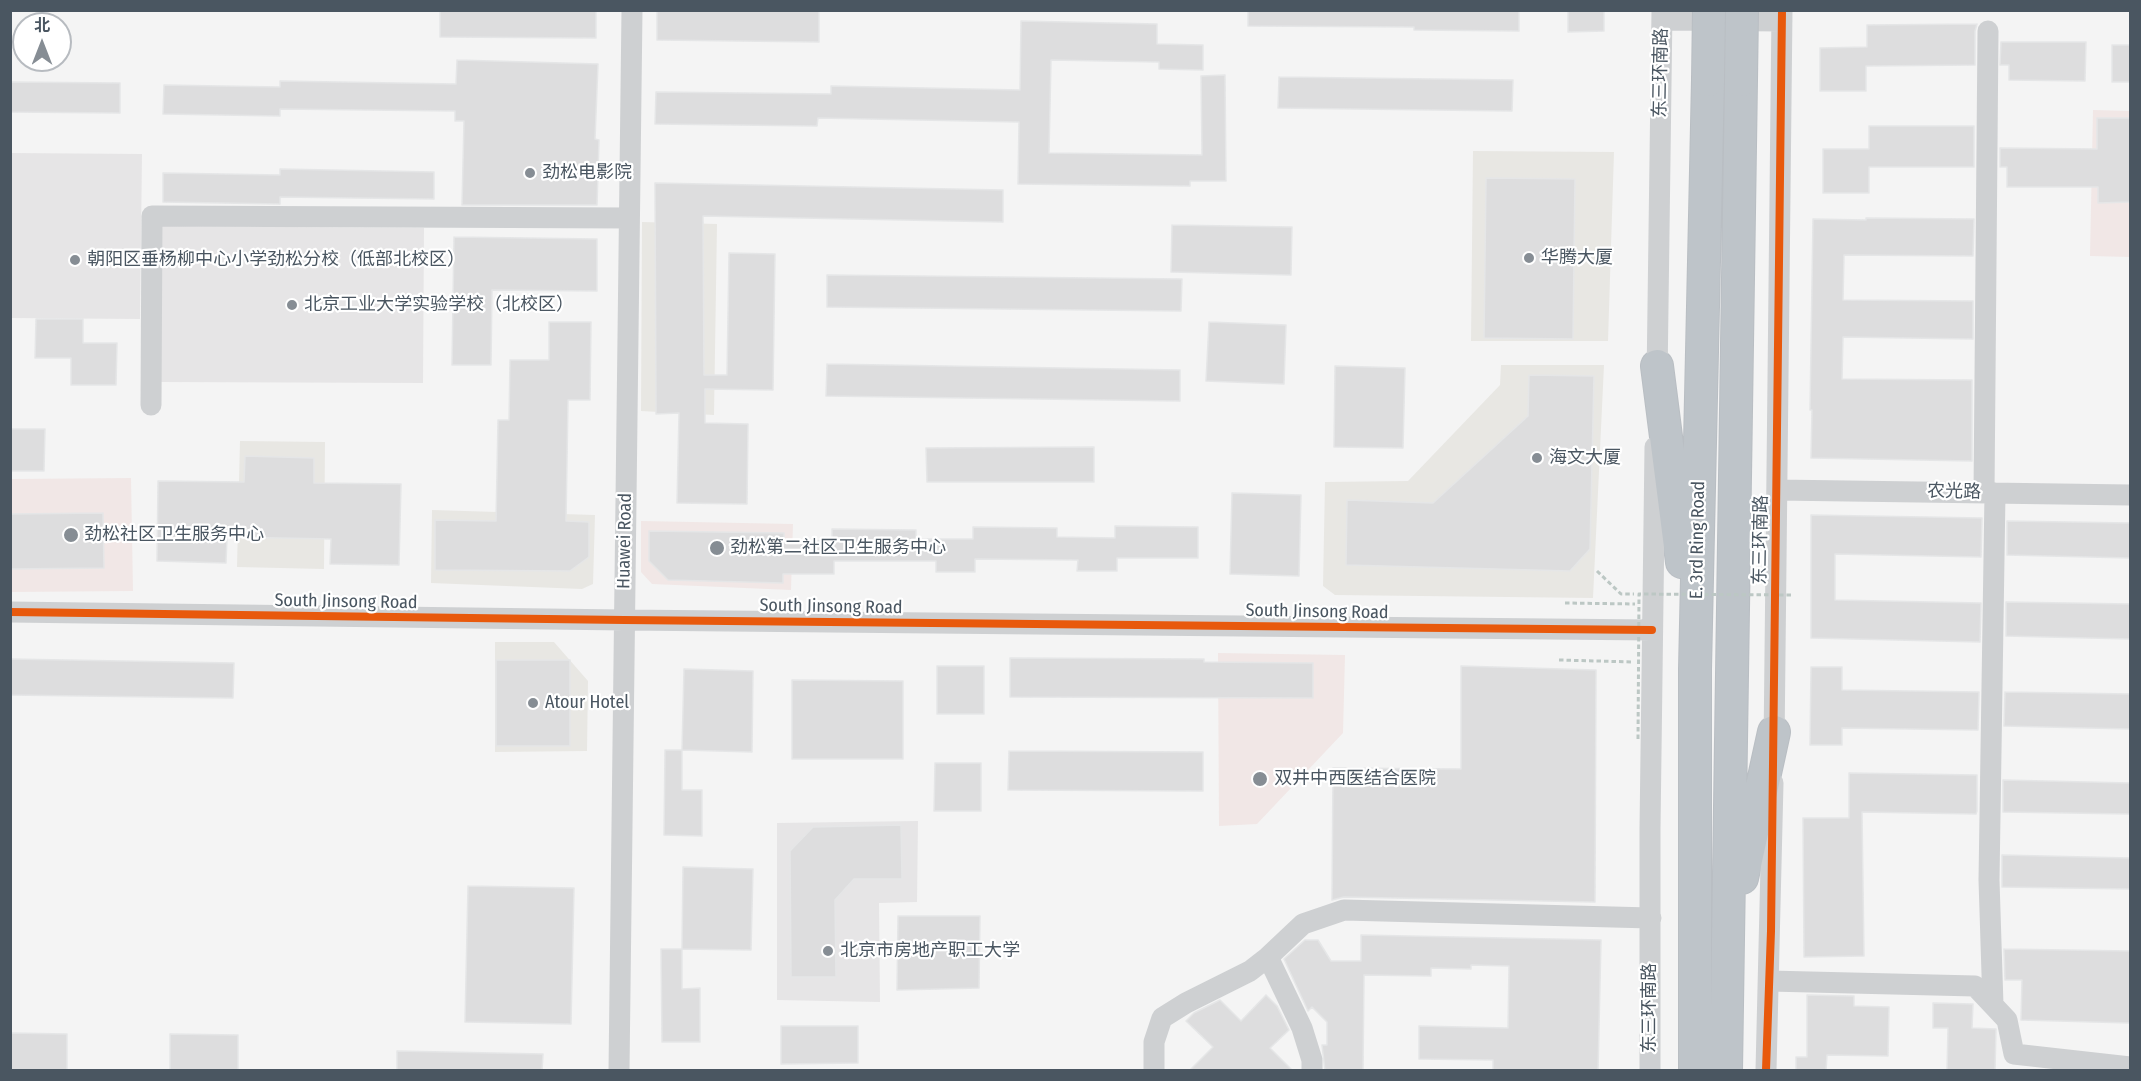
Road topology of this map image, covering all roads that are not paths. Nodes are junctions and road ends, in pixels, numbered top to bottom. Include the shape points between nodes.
1 (632, 10) edge
2 (1709, 10) edge
3 (1742, 10) edge
4 (1662, 15) edge
5 (1782, 16) edge
6 (1989, 31) dead end
7 (629, 218) junction
8 (1657, 366) junction
9 (151, 405) dead end
10 (1777, 490) junction
11 (1990, 493) junction
12 (2130, 495) edge
13 (10, 612) edge
14 (624, 620) junction
15 (1652, 630) junction
16 (1695, 669) junction
17 (1774, 732) junction
18 (1651, 918) junction
19 (1727, 944) junction
20 (1268, 957) junction
21 (1769, 981) junction
22 (1993, 1005) junction
23 (2018, 1062) edge
24 (2130, 1067) edge
25 (618, 1071) edge
26 (1154, 1071) edge
27 (1312, 1071) edge
28 (1650, 1071) edge
29 (1695, 1071) edge
30 (1726, 1071) edge
31 (1766, 1071) edge

1 - 7 street, Huawei Road
2 - 16 highway, E. 3rd Ring Road, bridge
3 - 19 highway, E. 3rd Ring Road, bridge
4 - 5 street
4 - 8 street, 东三环南路
5 - 10 street, 东三环南路
6 - 11 street
7 - 9 street via 152,216
7 - 14 street, Huawei Road
8 - 15 street, 东三环南路
8 - 16 highway
10 - 11 street, 农光路
10 - 17 street, 东三环南路
11 - 12 street, 农光路
11 - 22 street via 1989,880
13 - 14 street, South Jinsong Road
14 - 15 street, South Jinsong Road
14 - 25 street, Huawei Road
15 - 18 street, 东三环南路
16 - 29 highway, E. 3rd Ring Road
17 - 19 highway
17 - 21 street, 东三环南路
18 - 20 street via 1344,910 1303,924
18 - 28 street, 东三环南路
19 - 30 highway, E. 3rd Ring Road
20 - 26 street via 1250,971 1162,1018 1155,1042
20 - 27 street via 1302,1028
21 - 22 street via 1975,986
21 - 31 street, 东三环南路
22 - 23 street via 2007,1020
23 - 24 street

